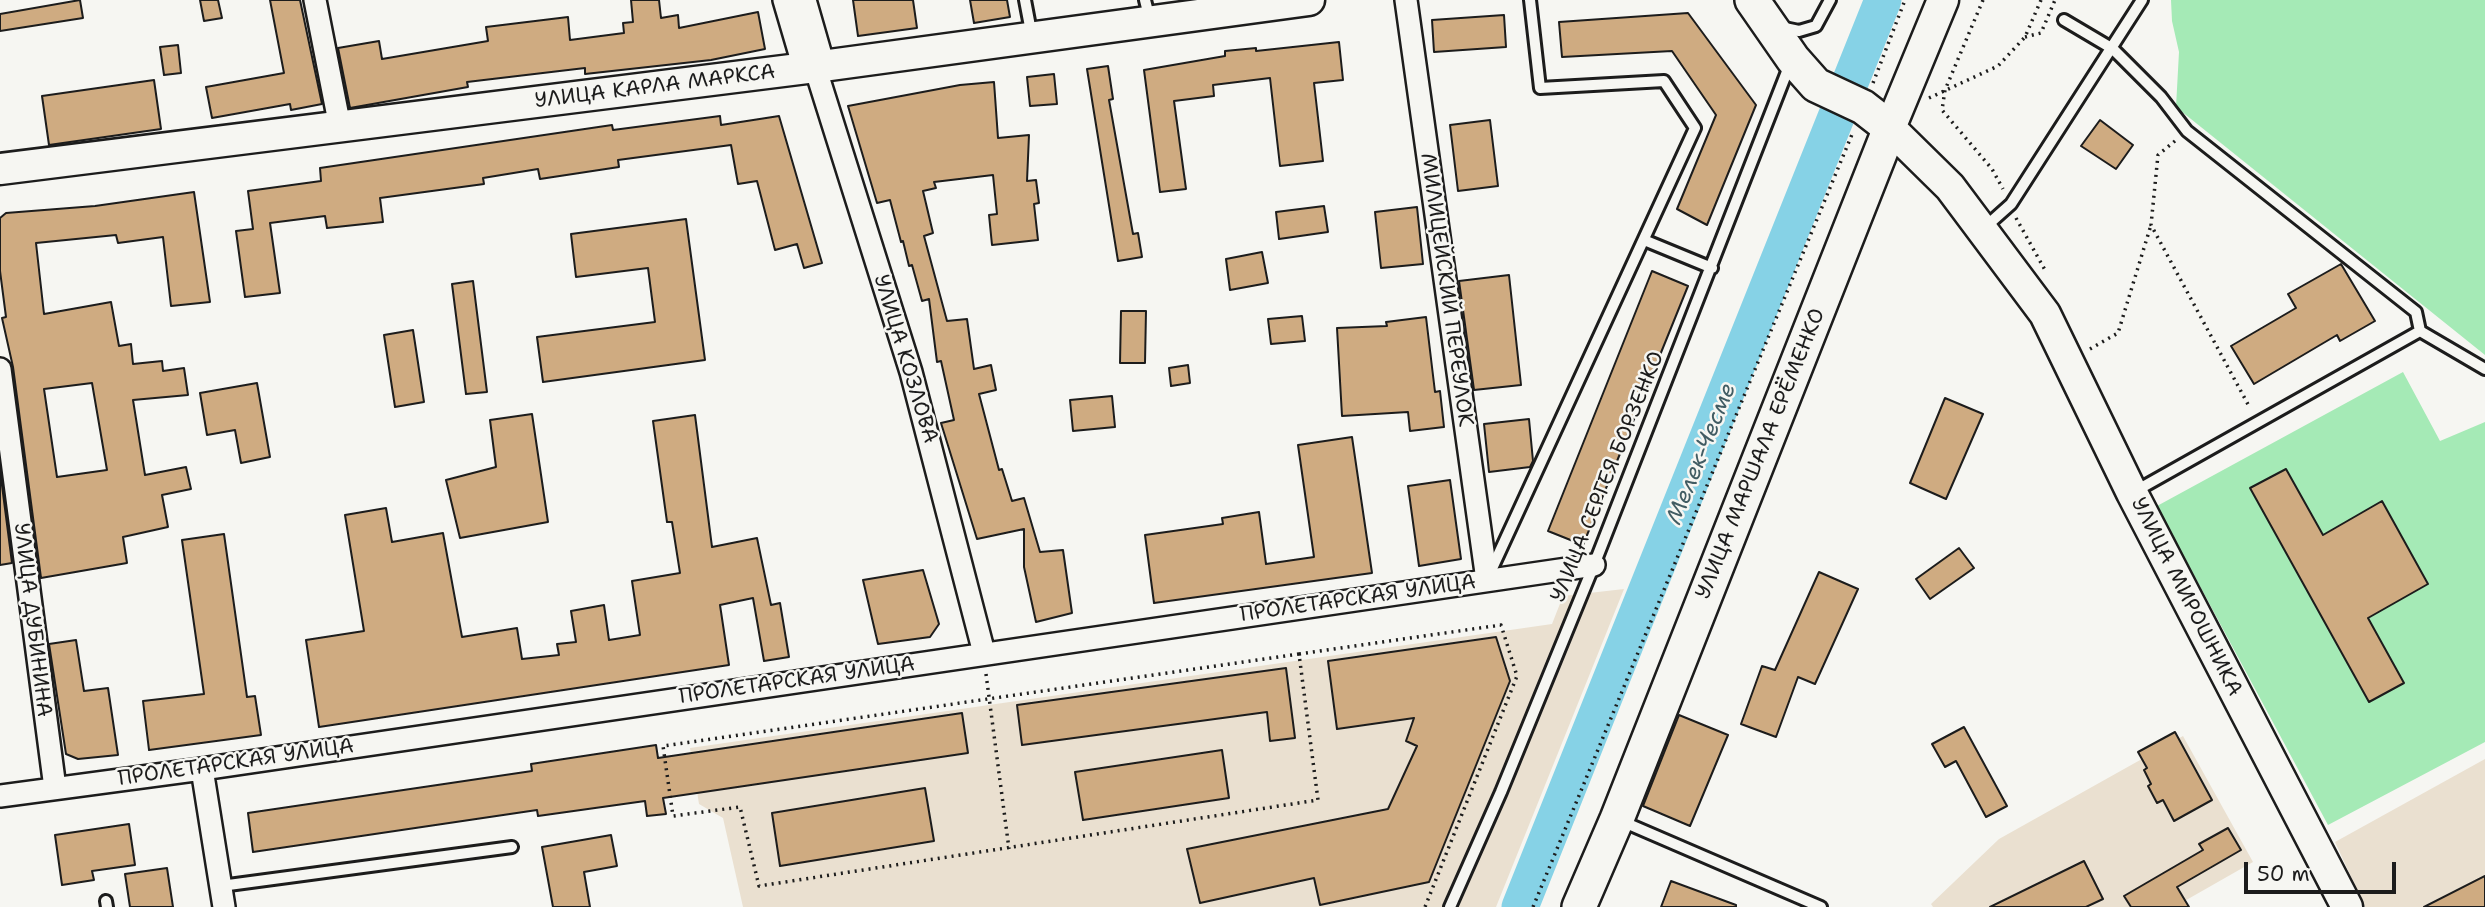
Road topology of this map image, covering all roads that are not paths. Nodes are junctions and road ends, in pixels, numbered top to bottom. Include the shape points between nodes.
1 (315, 0) edge
2 (784, 0) edge
3 (805, 0) edge
4 (1025, 0) edge
5 (1309, 0) edge
6 (1406, 0) edge
7 (1530, 0) edge
8 (1830, 0) edge
9 (1942, 0) edge
10 (2142, 0) edge
11 (1147, 10) edge
12 (1760, 11) edge
13 (2064, 20) dead end
14 (1032, 37) junction
15 (2113, 49) junction
16 (1793, 58) junction
17 (815, 67) junction
18 (340, 127) junction
19 (1889, 128) junction
20 (0, 169) edge
21 (1983, 229) junction
22 (1644, 240) junction
23 (1712, 268) junction
24 (2420, 331) junction
25 (0, 369) edge
26 (2485, 369) edge
27 (2132, 493) junction
28 (1594, 565) junction
29 (1487, 580) junction
30 (984, 653) junction
31 (202, 769) junction
32 (55, 788) junction
33 (0, 796) edge
34 (1617, 819) junction
35 (512, 847) dead end
36 (223, 897) edge
37 (1450, 907) edge
38 (1579, 907) edge
39 (1821, 907) edge
40 (2347, 907) edge

1 - 18 street
2 - 17 street, УЛИЦА КОЗЛОВА
3 - 17 street, УЛИЦА КОЗЛОВА
4 - 14 lane
5 - 11 main road, УЛИЦА КАРЛА МАРКСА
6 - 29 street, МИЛИЦЕЙСКИЙ ПЕРЕУЛОК
7 - 22 lane via 1540,88 1664,81 1695,128
8 - 12 lane via 1816,26 1799,31
9 - 19 main road, УЛИЦА МАРШАЛА ЕРЁМЕНКО
10 - 15 lane
11 - 14 main road, УЛИЦА КАРЛА МАРКСА
12 - 16 main road
13 - 15 lane
14 - 17 main road, УЛИЦА КАРЛА МАРКСА
15 - 21 lane via 2011,204
15 - 24 lane via 2187,131 2416,312
16 - 19 main road via 1821,89 1863,107
16 - 23 lane, УЛИЦА СЕРГЕЯ БОРЗЕНКО
17 - 18 main road, УЛИЦА КАРЛА МАРКСА
17 - 30 street, УЛИЦА КОЗЛОВА via 911,372
18 - 20 main road, УЛИЦА КАРЛА МАРКСА
19 - 21 main road, УЛИЦА МИРОШНИКА via 1950,187
19 - 34 main road, УЛИЦА МАРШАЛА ЕРЁМЕНКО
21 - 27 main road, УЛИЦА МИРОШНИКА via 2038,282 2045,314
22 - 23 lane
22 - 29 lane
23 - 28 lane, УЛИЦА СЕРГЕЯ БОРЗЕНКО
24 - 26 lane
24 - 27 lane
25 - 32 street, УЛИЦА ДУБИНИНА
27 - 40 main road, УЛИЦА МИРОШНИКА
28 - 29 street, ПРОЛЕТАРСКАЯ УЛИЦА
28 - 37 lane, УЛИЦА СЕРГЕЯ БОРЗЕНКО
29 - 30 street, ПРОЛЕТАРСКАЯ УЛИЦА
30 - 31 street, ПРОЛЕТАРСКАЯ УЛИЦА
31 - 32 street, ПРОЛЕТАРСКАЯ УЛИЦА
31 - 36 street
32 - 33 street, ПРОЛЕТАРСКАЯ УЛИЦА
34 - 38 main road, УЛИЦА МАРШАЛА ЕРЁМЕНКО
34 - 39 lane
35 - 36 lane

